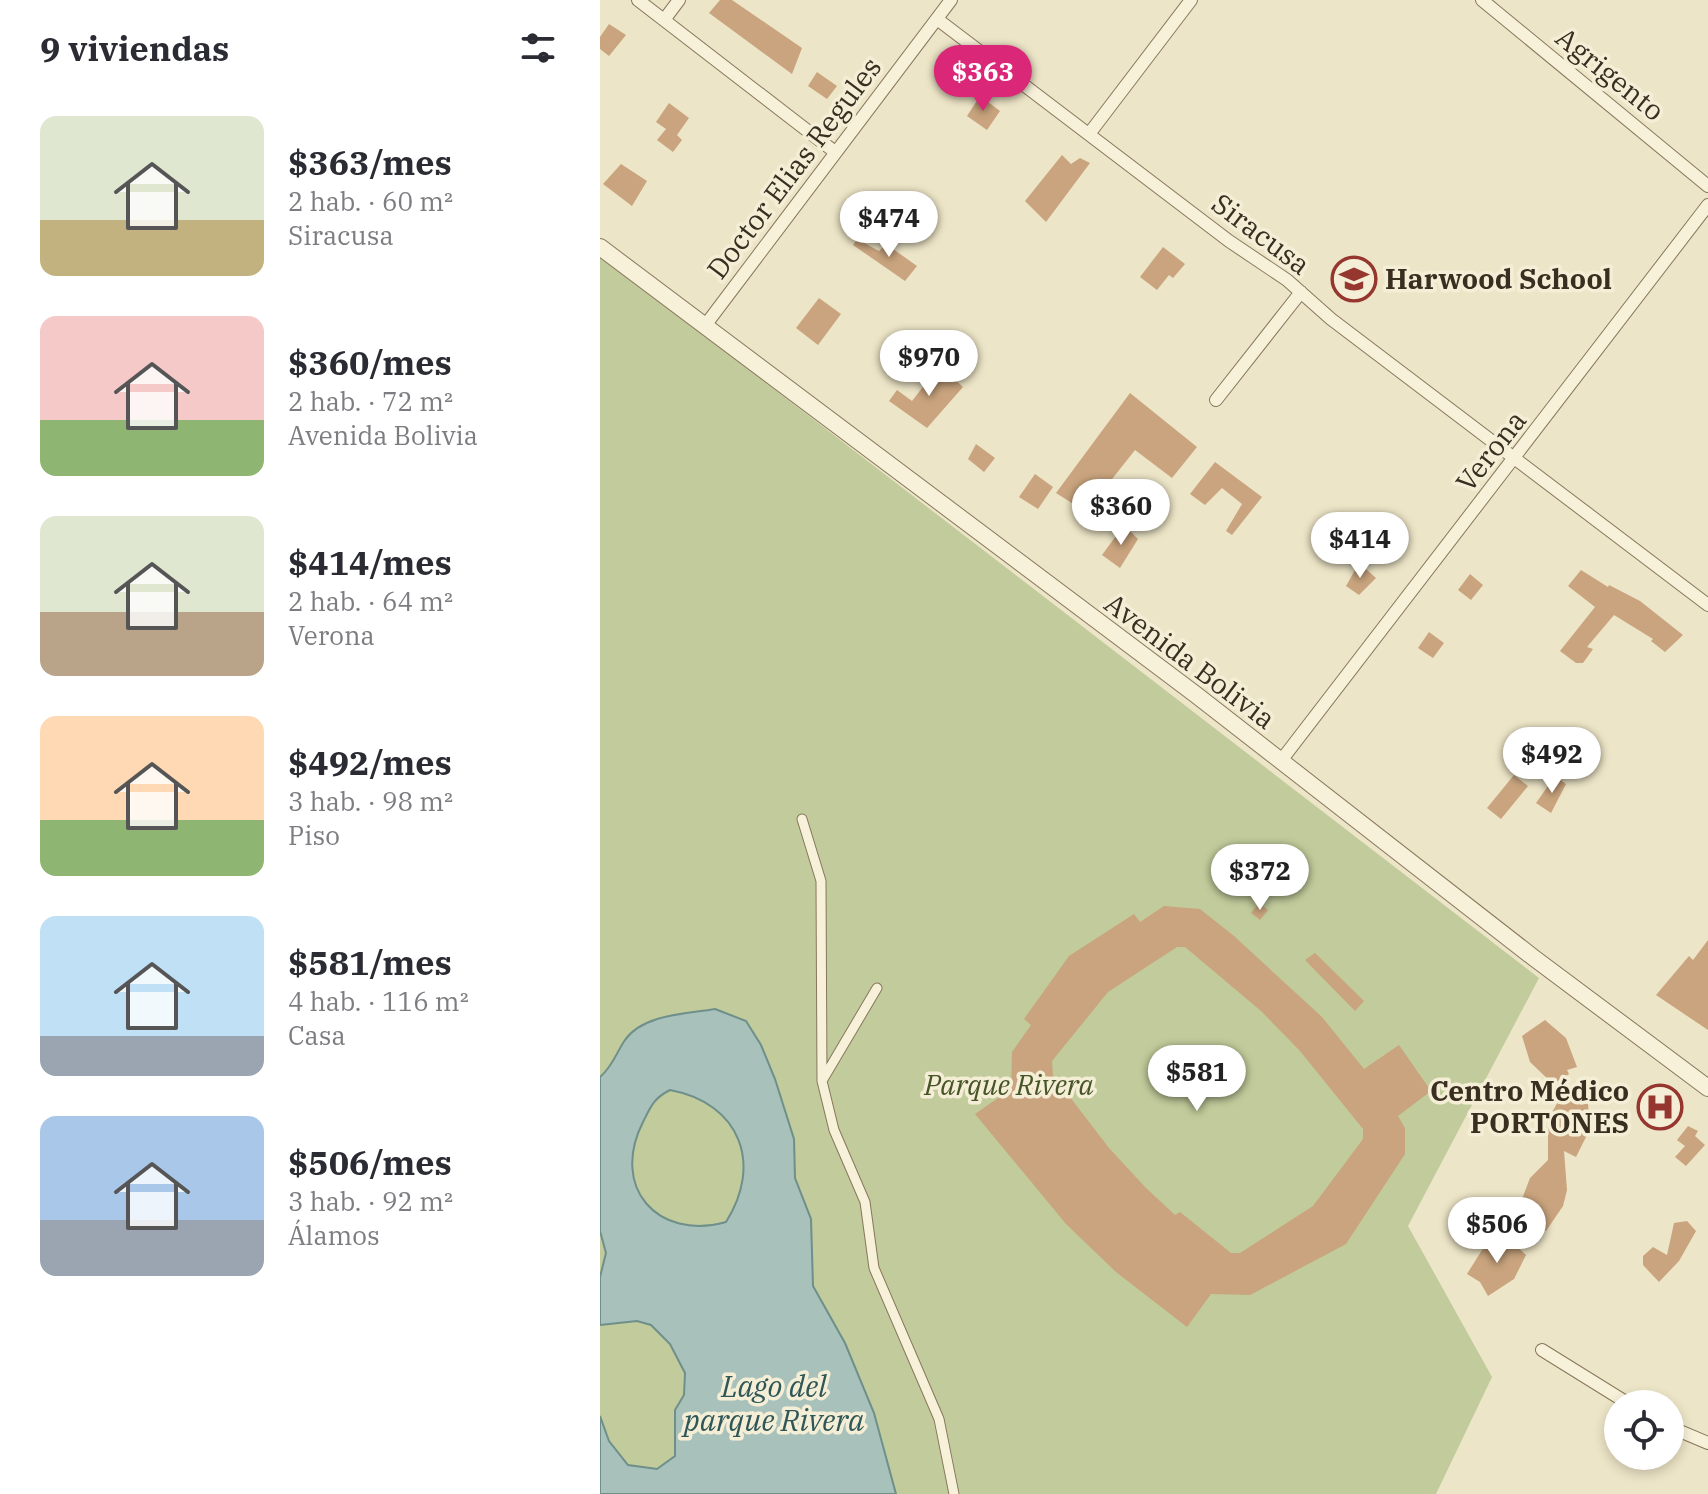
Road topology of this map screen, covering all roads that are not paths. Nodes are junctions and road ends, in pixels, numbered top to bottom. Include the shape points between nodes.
1 (638, 0) edge
2 (679, 0) edge
3 (951, 0) edge
4 (1191, 0) edge
5 (1482, 0) edge
6 (937, 19) junction
7 (664, 20) junction
8 (1089, 134) junction
9 (835, 152) junction
10 (1708, 186) edge
11 (1708, 205) edge
12 (600, 247) edge
13 (1301, 292) junction
14 (704, 327) junction
15 (1216, 400) dead end
16 (1516, 458) junction
17 (1708, 605) edge
18 (1280, 762) junction
19 (802, 819) dead end
20 (877, 988) dead end
21 (822, 1081) junction
22 (1708, 1088) edge
23 (1542, 1350) dead end
24 (1606, 1390) edge
25 (1684, 1433) edge
26 (1708, 1443) edge
27 (954, 1494) edge

1 - 7 street
2 - 7 street
3 - 6 street, Doctor Elias Regules
4 - 8 street
5 - 10 street, Agrigento
6 - 8 street, Siracusa
6 - 9 street, Doctor Elias Regules
7 - 9 street
8 - 13 street, Siracusa
9 - 14 street, Doctor Elias Regules
11 - 16 street, Verona
12 - 14 street, Avenida Bolivia
13 - 15 street
13 - 16 street, Siracusa
14 - 18 street, Avenida Bolivia
16 - 17 street, Siracusa
16 - 18 street, Verona
18 - 22 street, Avenida Bolivia
19 - 21 street via 821,881
20 - 21 street
21 - 27 street via 834,1130 865,1202 874,1268 939,1419
23 - 24 street
25 - 26 street

